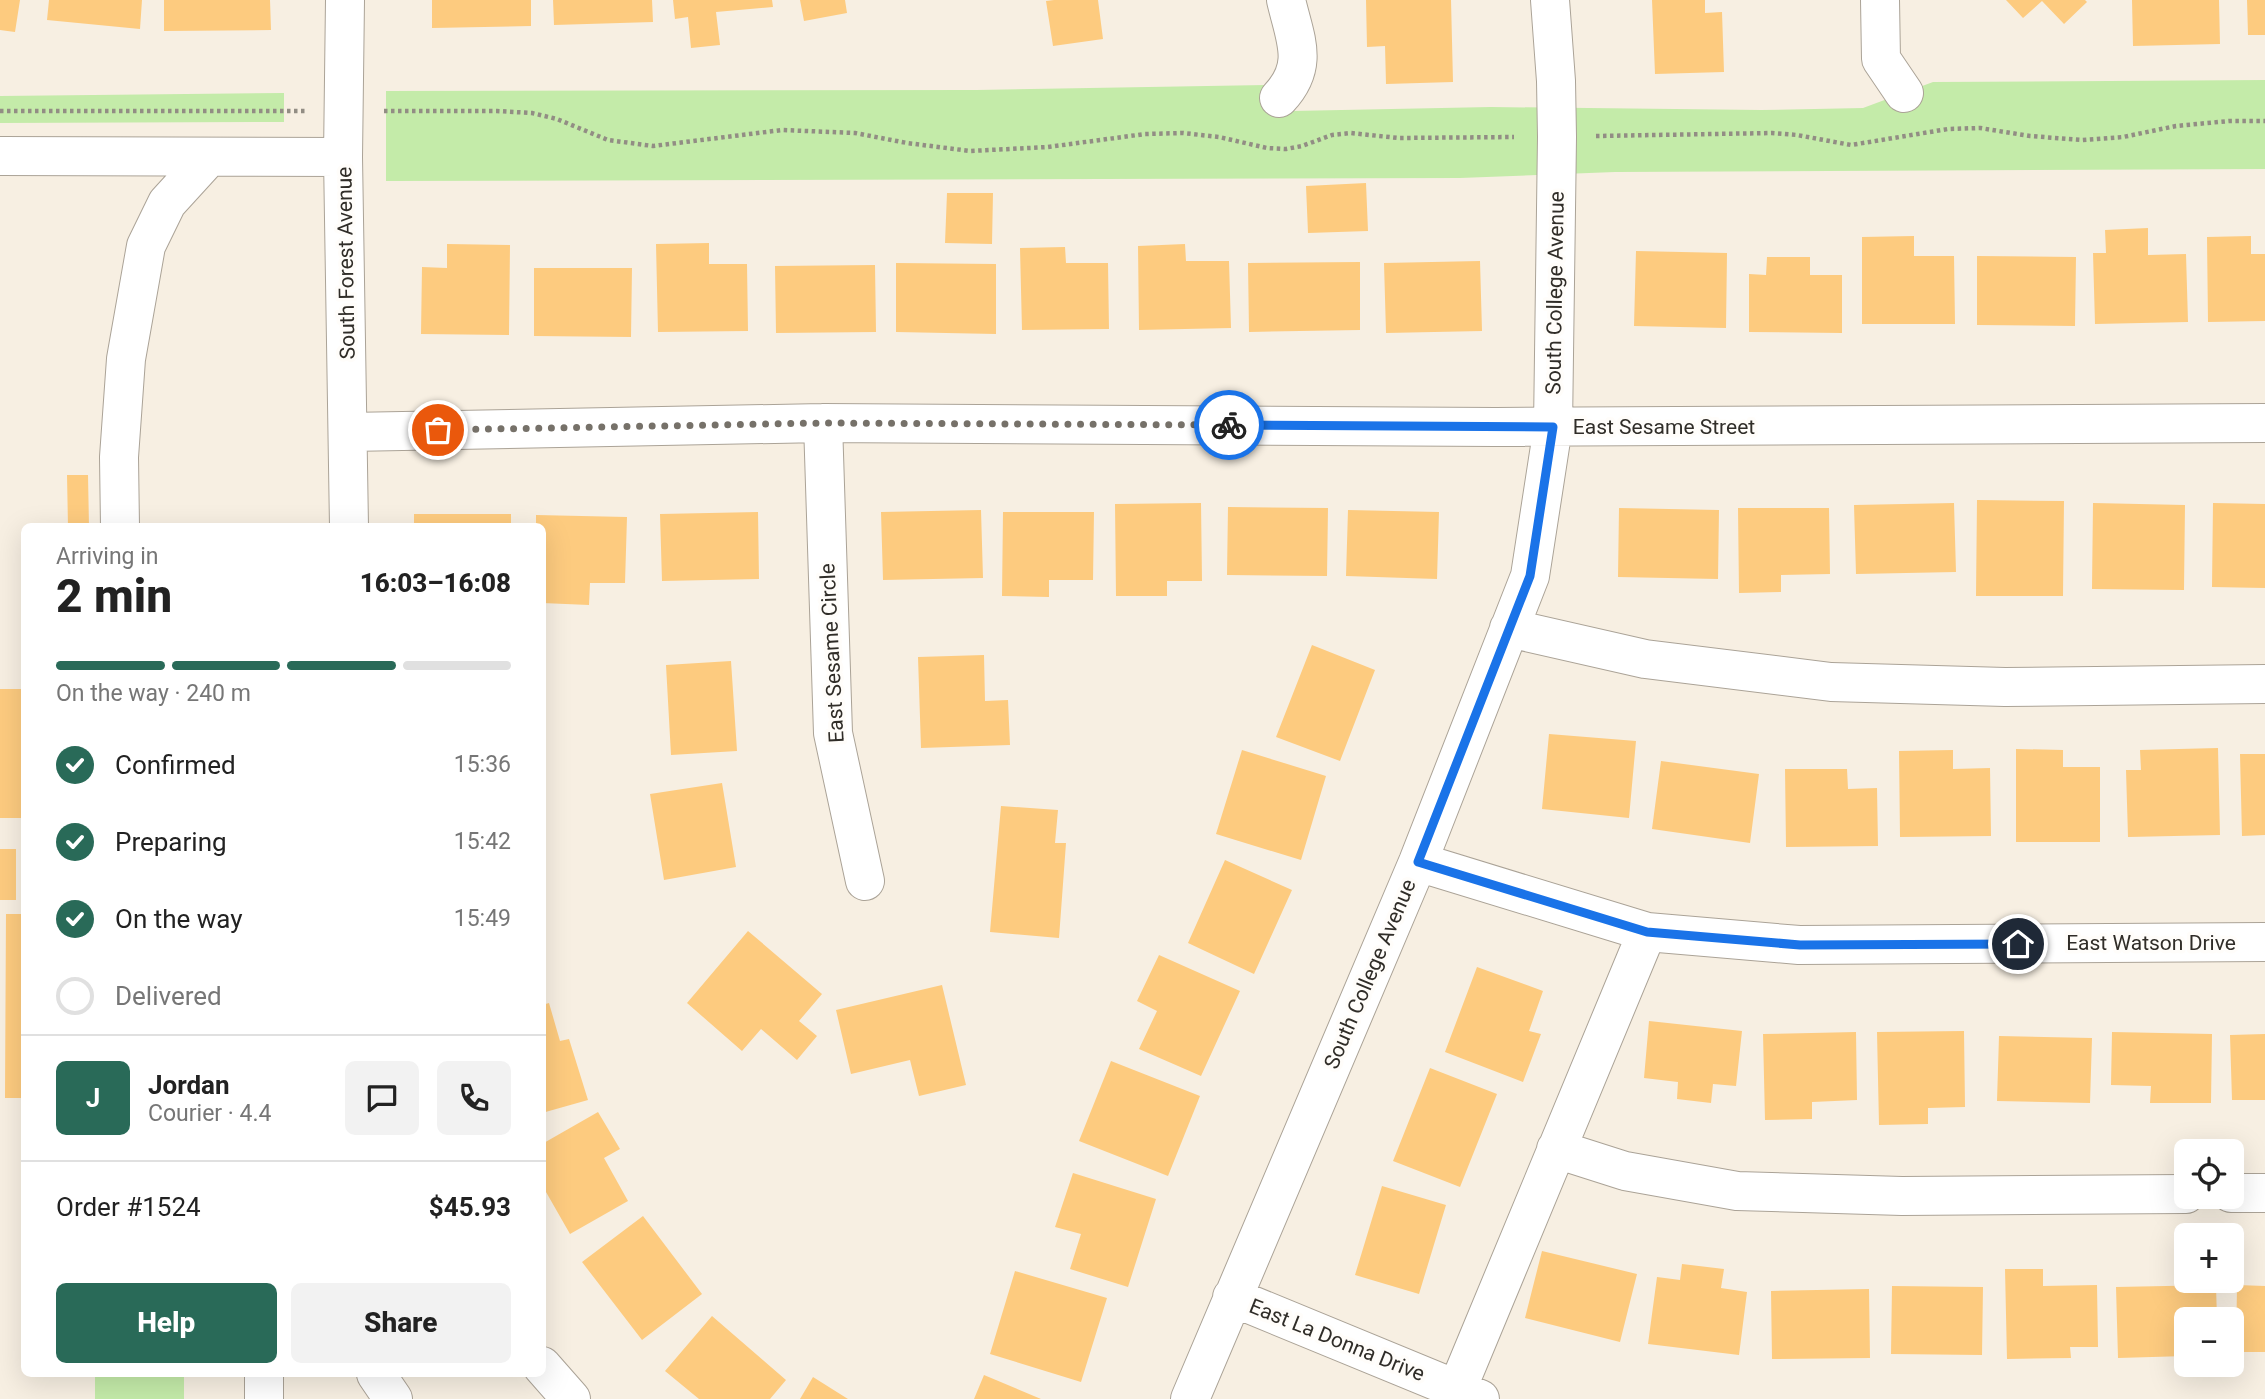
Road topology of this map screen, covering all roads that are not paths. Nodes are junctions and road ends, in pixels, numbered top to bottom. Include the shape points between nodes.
1 (345, 0) edge
2 (1286, 0) edge
3 (1550, 0) edge
4 (1880, 0) edge
5 (1904, 93) dead end
6 (1279, 98) dead end
7 (0, 156) edge
8 (209, 157) junction
9 (343, 157) junction
10 (823, 423) junction
11 (2265, 423) edge
12 (1553, 427) junction
13 (349, 432) junction
14 (120, 523) edge
15 (349, 523) edge
16 (1509, 628) junction
17 (2265, 684) edge
18 (1418, 862) junction
19 (865, 881) dead end
20 (1647, 932) junction
21 (2265, 942) edge
22 (1556, 1149) junction
23 (2244, 1193) edge
24 (2265, 1193) edge
25 (2174, 1194) edge
26 (1233, 1297) junction
27 (546, 1371) edge
28 (264, 1377) edge
29 (378, 1377) edge
30 (1464, 1396) edge
31 (264, 1399) edge
32 (393, 1399) edge
33 (571, 1399) edge
34 (1190, 1399) edge

1 - 9 street, South Forest Avenue
2 - 6 street via 1300,58 1289,87
3 - 12 street, South College Avenue via 1557,137
4 - 5 street via 1881,59
7 - 8 street
8 - 9 street
8 - 14 street via 167,203 146,246 126,359
9 - 13 street, South Forest Avenue
10 - 12 street, East Sesame Street
10 - 13 street, East Sesame Street
10 - 19 street, East Sesame Circle via 833,733
11 - 12 street, East Sesame Street
12 - 16 street, South College Avenue via 1530,576
13 - 15 street, South Forest Avenue
16 - 17 street via 1645,659 1831,682 2005,687
16 - 18 street, South College Avenue
18 - 20 street, East Watson Drive
18 - 26 street, South College Avenue
20 - 21 street, East Watson Drive via 1800,945
20 - 22 street
22 - 25 street via 1625,1171 1737,1191 1902,1196
22 - 30 street
23 - 24 street
26 - 30 street, East La Donna Drive
26 - 34 street, South College Avenue
27 - 33 street
28 - 31 street
29 - 32 street

